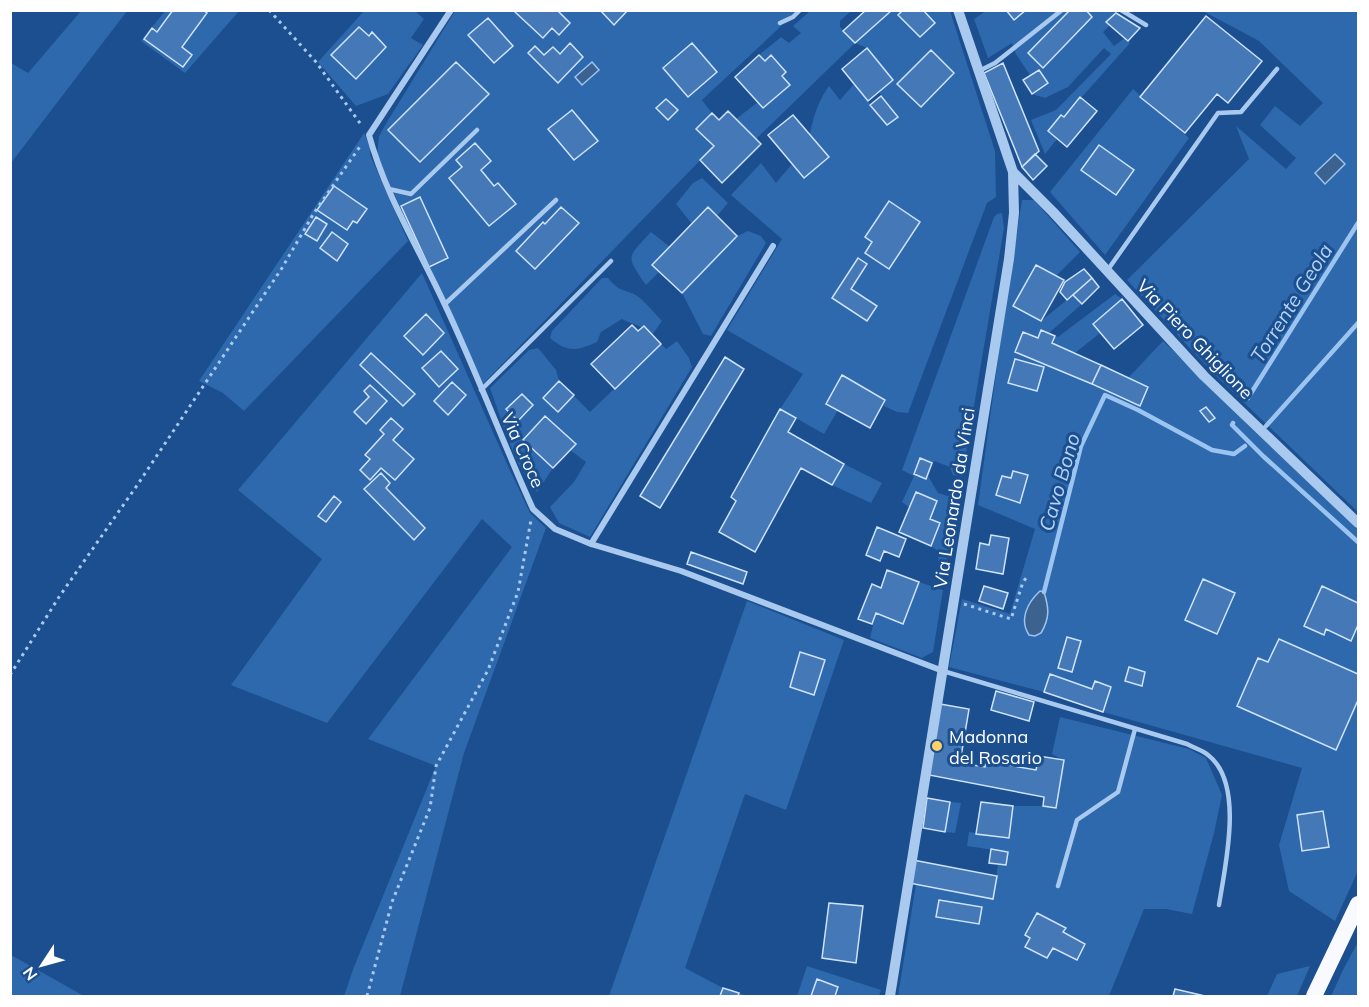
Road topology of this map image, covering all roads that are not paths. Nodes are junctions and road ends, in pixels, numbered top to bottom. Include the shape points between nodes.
1 (450, 10) edge
2 (800, 10) edge
3 (958, 10) edge
4 (1062, 10) edge
5 (1121, 10) edge
6 (780, 23) dead end
7 (1146, 25) dead end
8 (1277, 69) dead end
9 (978, 71) junction
10 (477, 130) dead end
11 (1012, 172) junction
12 (389, 189) junction
13 (555, 200) dead end
14 (772, 246) dead end
15 (611, 261) dead end
16 (1107, 271) junction
17 (445, 304) junction
18 (481, 391) junction
19 (1359, 523) edge
20 (591, 544) junction
21 (943, 671) junction
22 (1135, 729) junction
23 (1058, 886) dead end
24 (1359, 904) edge
25 (1219, 905) dead end
26 (890, 996) edge
27 (1314, 996) edge

1 - 12 street, Via Croce via 369,135
2 - 6 lane
3 - 9 street, Via Leonardo da Vinci
4 - 9 lane via 995,63
5 - 7 lane
8 - 16 lane via 1241,112 1218,113
9 - 11 street, Via Leonardo da Vinci
10 - 12 lane via 411,194
11 - 16 street, Via Piero Ghiglione
11 - 21 street, Via Leonardo da Vinci via 1014,213 1009,259
12 - 17 street, Via Croce
13 - 17 lane
14 - 20 street
15 - 18 lane
16 - 19 street, Via Piero Ghiglione via 1204,376
17 - 18 street, Via Croce
18 - 20 street, Via Croce via 533,509 555,529
20 - 21 street, Via Croce via 681,571
21 - 22 lane
21 - 26 street, Via Leonardo da Vinci
22 - 23 lane via 1118,792 1077,820
22 - 25 lane via 1187,744 1208,755 1221,771 1229,798 1229,837
24 - 27 highway

